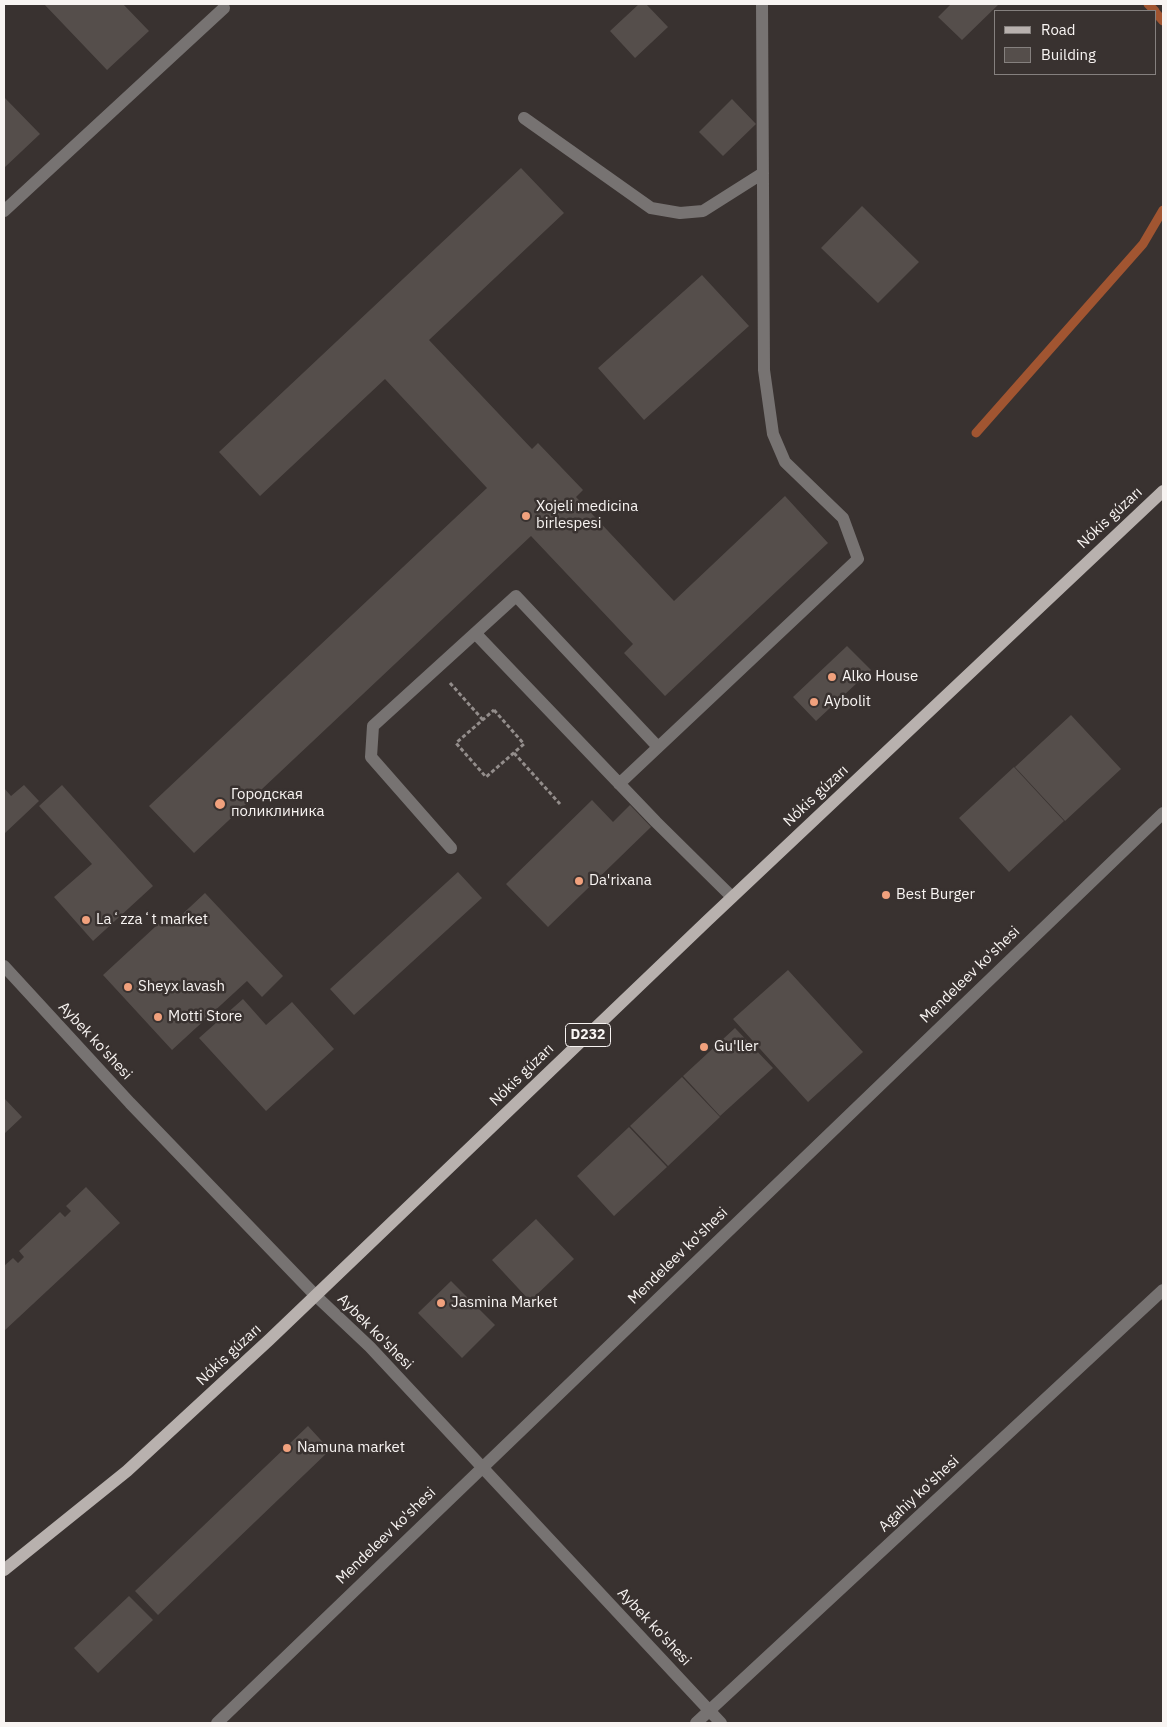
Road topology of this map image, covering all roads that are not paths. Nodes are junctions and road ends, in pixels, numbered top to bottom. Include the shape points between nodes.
1 (762, 4) edge
2 (224, 8) dead end
3 (524, 118) dead end
4 (763, 173) junction
5 (4, 211) edge
6 (1163, 491) edge
7 (475, 633) junction
8 (658, 747) junction
9 (619, 784) junction
10 (1163, 813) edge
11 (450, 848) dead end
12 (732, 897) junction
13 (4, 966) edge
14 (1163, 1290) edge
15 (316, 1296) junction
16 (482, 1466) junction
17 (4, 1570) edge
18 (710, 1711) junction
19 (217, 1723) edge
20 (696, 1723) edge
21 (721, 1723) edge

1 - 4 street
2 - 5 street
3 - 4 street via 651,208 680,214 703,211
4 - 8 street via 764,370 773,434 785,462 843,518 858,559
6 - 12 main road, Nókis gúzarı / D232
7 - 8 street via 516,596
7 - 9 street
7 - 11 street via 373,726 370,757
8 - 9 street
9 - 12 street
10 - 16 street, Mendeleev ko'shesi
12 - 15 main road, Nókis gúzarı / D232
13 - 15 street, Aybek ko'shesi
14 - 18 street, Agahiy ko'shesi
15 - 16 street, Aybek ko'shesi via 370,1347
15 - 17 main road, Nókis gúzarı / D232 via 127,1472
16 - 18 street, Aybek ko'shesi
16 - 19 street, Mendeleev ko'shesi
18 - 20 street, Agahiy ko'shesi
18 - 21 street, Aybek ko'shesi

